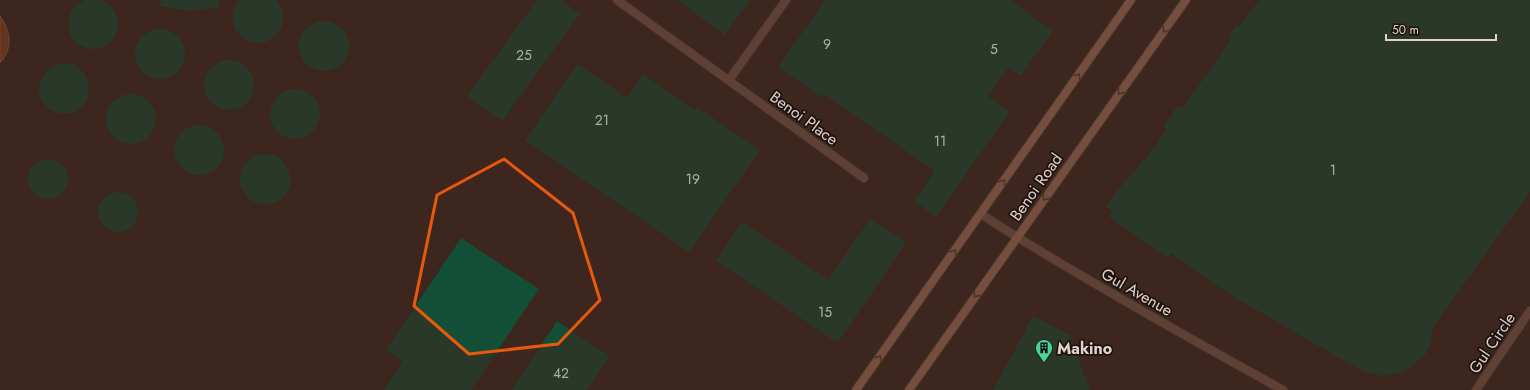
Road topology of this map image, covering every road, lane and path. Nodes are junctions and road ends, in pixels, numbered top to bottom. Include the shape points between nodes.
1 (617, 0) edge
2 (786, 0) edge
3 (1131, 0) edge
4 (1186, 0) edge
5 (729, 80) junction
6 (864, 178) dead end
7 (981, 214) junction
8 (1016, 238) junction
9 (1530, 311) edge
10 (856, 390) edge
11 (909, 390) edge
12 (1283, 390) edge
13 (1476, 390) edge

1 - 5 street, Benoi Place
2 - 5 street
7 -> 3 main road, Benoi Road
4 -> 8 main road, Benoi Road
5 - 6 street, Benoi Place
7 - 8 street, Gul Avenue
10 -> 7 main road, Benoi Road
8 -> 11 main road, Benoi Road
8 - 12 street, Gul Avenue
9 - 13 street, Gul Circle

